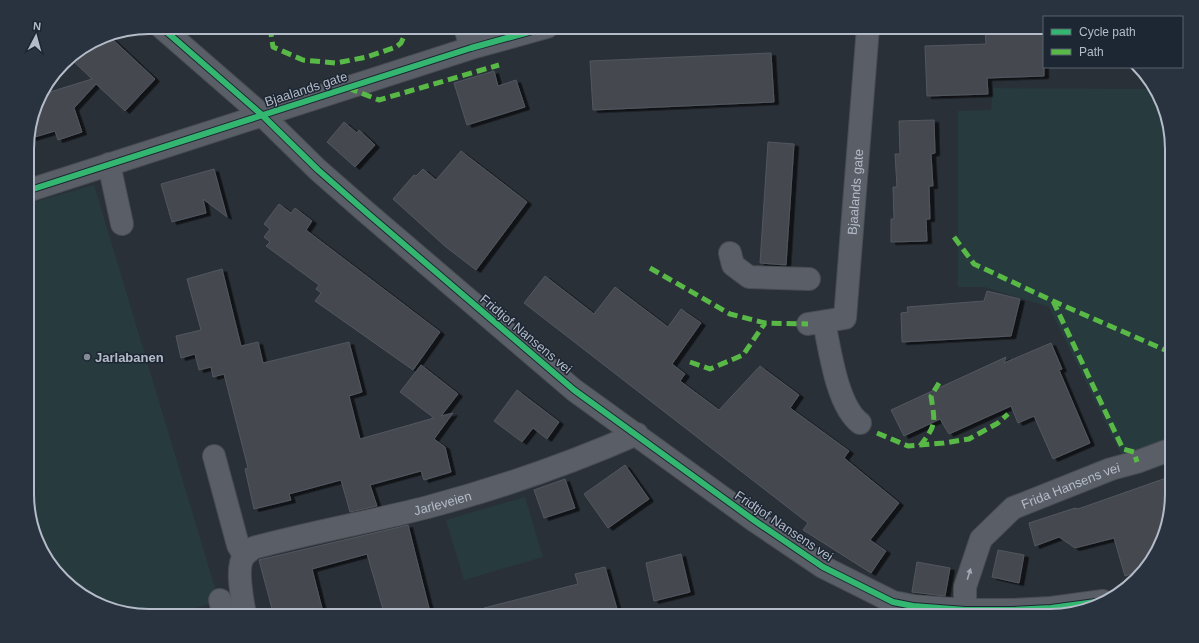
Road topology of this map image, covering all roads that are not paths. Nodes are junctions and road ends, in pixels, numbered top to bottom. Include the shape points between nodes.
1 (169, 34) edge
2 (467, 34) edge
3 (522, 34) edge
4 (867, 34) edge
5 (471, 48) junction
6 (262, 115) junction
7 (109, 164) junction
8 (34, 189) edge
9 (122, 224) dead end
10 (730, 253) dead end
11 (809, 279) dead end
12 (860, 423) dead end
13 (637, 434) junction
14 (1165, 452) edge
15 (214, 456) dead end
16 (244, 555) junction
17 (1086, 603) edge
18 (244, 609) edge
19 (899, 609) edge
20 (964, 609) edge
21 (1008, 609) edge

1 - 6 street, Fridtjof Nansens vei
2 - 5 street
3 - 5 street, Bjaalands gate
4 - 12 street, Bjaalands gate via 845,318 816,323 837,384 853,418
5 - 6 street, Bjaalands gate
6 - 7 street, Bjaalands gate
6 - 13 street, Fridtjof Nansens vei via 318,170 422,261 574,390
7 - 8 street, Bjaalands gate
7 - 9 street
10 - 11 street via 733,265 750,277
13 - 16 street, Jarleveien via 591,454 513,482 428,507 253,548
13 - 19 street, Fridtjof Nansens vei via 755,521 823,567
20 -> 14 street, Frida Hansens vei via 965,587 981,539 1013,508 1111,469
15 - 16 street via 238,545
16 - 18 street via 240,574
17 - 21 street via 1051,608

